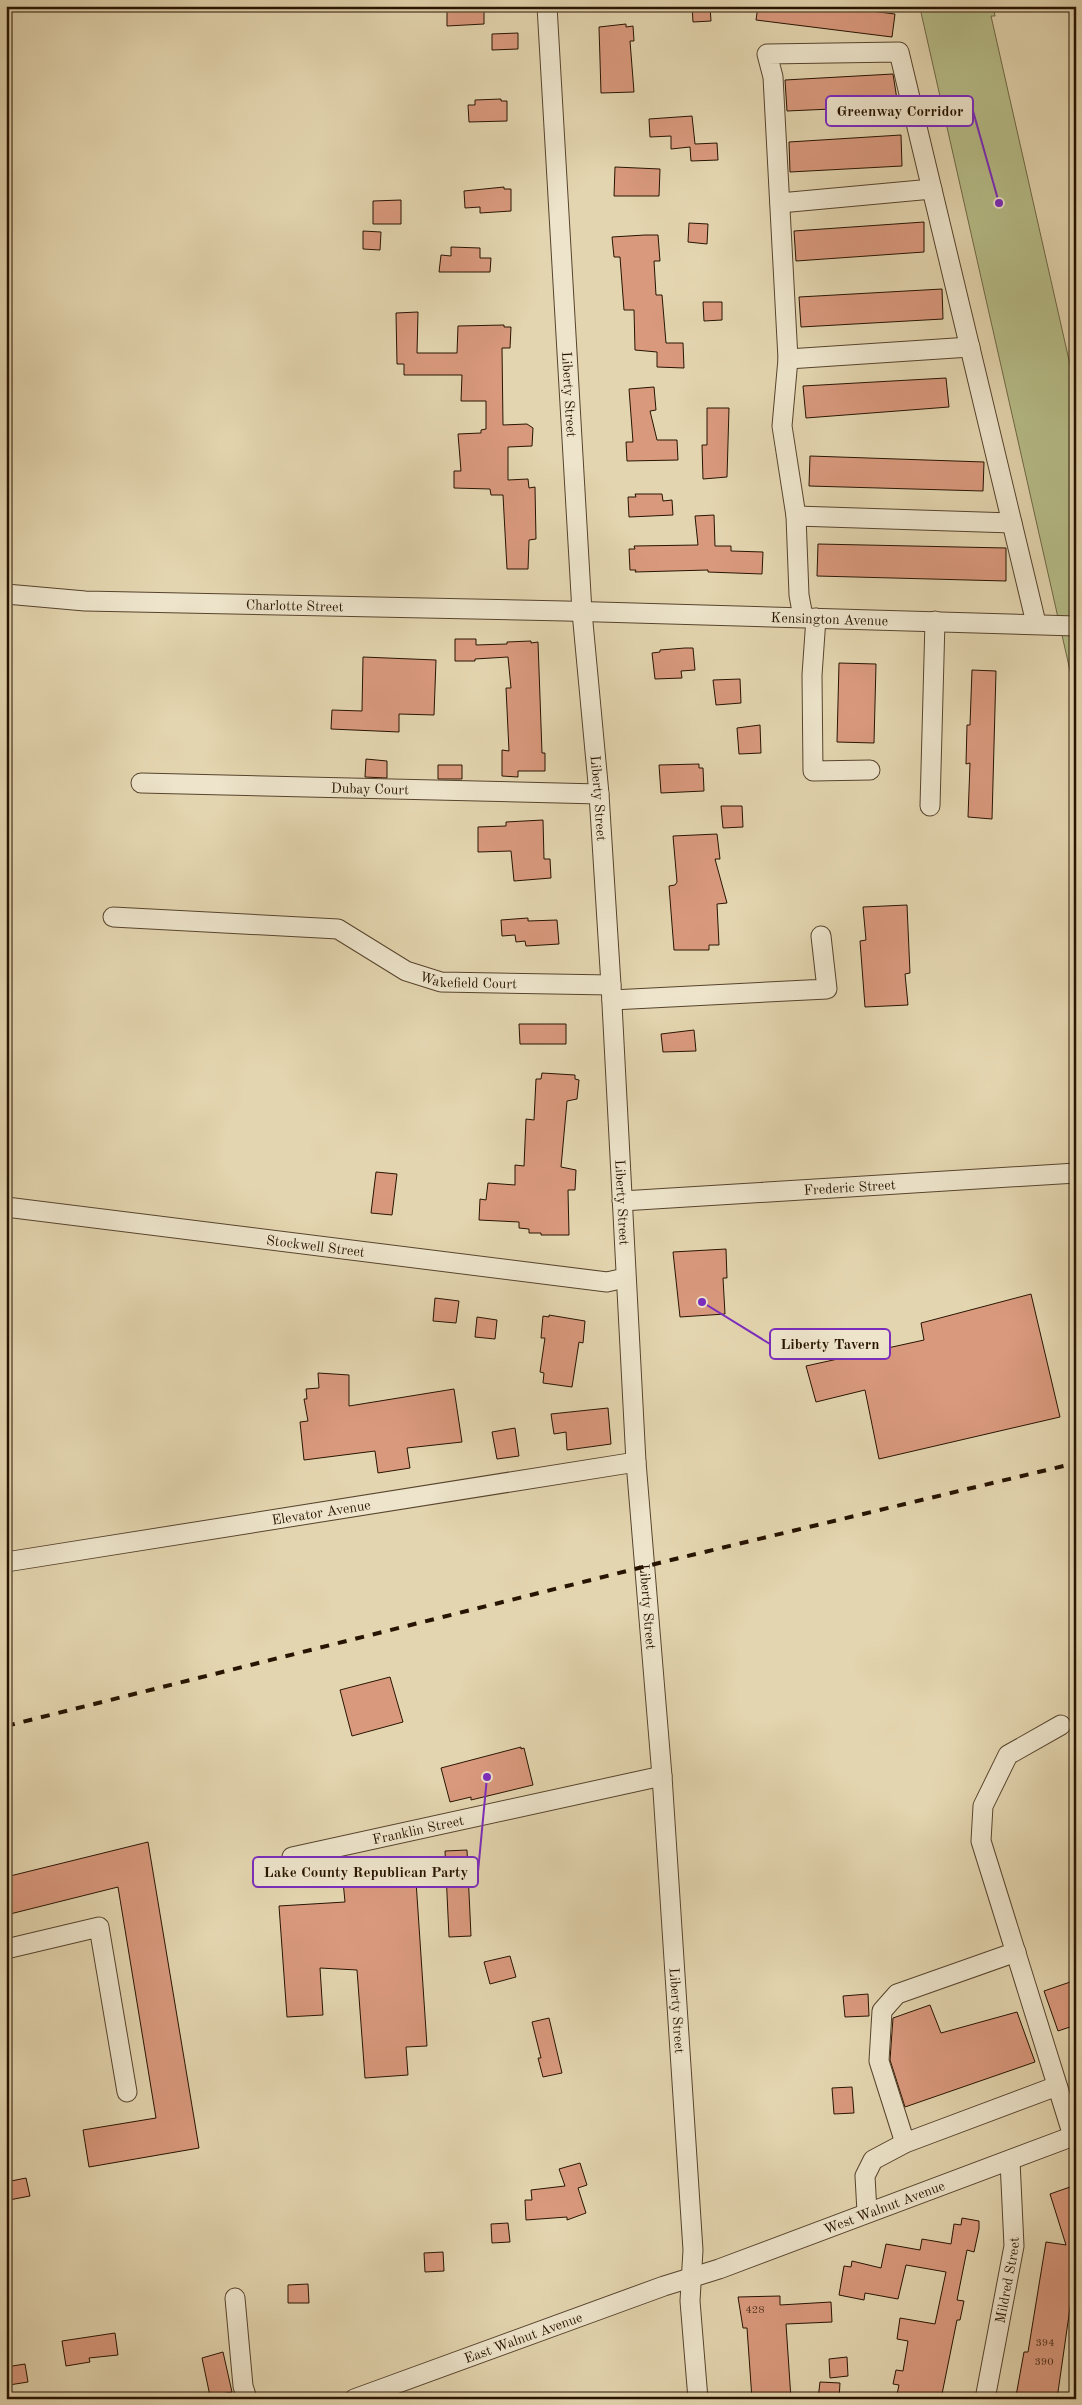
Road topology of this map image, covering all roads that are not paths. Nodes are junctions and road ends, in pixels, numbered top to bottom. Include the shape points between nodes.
1 (547, 6) edge
2 (932, 189) junction
3 (780, 203) junction
4 (970, 347) junction
5 (788, 359) junction
6 (796, 516) junction
7 (1012, 523) junction
8 (6, 594) edge
9 (582, 612) junction
10 (810, 617) junction
11 (935, 621) junction
12 (1036, 623) junction
13 (1076, 626) edge
14 (870, 770) dead end
15 (141, 783) dead end
16 (599, 794) junction
17 (930, 806) dead end
18 (113, 917) dead end
19 (821, 936) dead end
20 (611, 992) junction
21 (1076, 1173) edge
22 (622, 1201) junction
23 (6, 1208) edge
24 (625, 1278) junction
25 (636, 1462) junction
26 (6, 1562) edge
27 (1061, 1725) dead end
28 (662, 1776) junction
29 (292, 1857) dead end
30 (6, 1949) edge
31 (1016, 1952) junction
32 (1057, 2086) junction
33 (127, 2092) dead end
34 (1074, 2136) edge
35 (905, 2143) junction
36 (1010, 2161) junction
37 (867, 2212) junction
38 (692, 2278) junction
39 (235, 2298) dead end
40 (247, 2399) edge
41 (354, 2399) edge
42 (698, 2399) edge
43 (985, 2399) edge

1 - 9 street, Liberty Street
2 - 3 street
2 - 3 street via 899,52 767,54 773,77
2 - 4 street
3 - 5 street
4 - 5 street
4 - 7 street
5 - 6 street via 782,426
6 - 7 street
6 - 10 street via 799,596
7 - 12 street
8 - 9 street, Charlotte Street via 85,601
9 - 10 street, Kensington Avenue
9 - 16 street, Liberty Street
10 - 11 street, Kensington Avenue
10 - 14 street via 812,771
11 - 12 street, Kensington Avenue
11 - 17 street
12 - 13 street, Kensington Avenue
15 - 16 street, Dubay Court
16 - 20 street, Liberty Street
18 - 20 street, Wakefield Court via 338,929 406,971 442,982
19 - 20 street, Wakefield Court via 827,989
20 - 22 street, Liberty Street
21 - 22 street, Frederic Street
22 - 24 street, Liberty Street
23 - 24 street, Stockwell Street via 607,1282
24 - 25 street, Liberty Street
25 - 26 street, Elevator Avenue
25 - 28 street, Liberty Street
27 - 31 street via 1008,1755 983,1806 981,1841
28 - 29 street, Franklin Street
28 - 38 street, Liberty Street via 693,2250
30 - 33 street via 99,1928
31 - 32 street
31 - 35 street via 897,1994 882,2011 879,2061
32 - 34 street
32 - 35 street
34 - 36 street, West Walnut Avenue
35 - 37 street via 873,2160 865,2176
36 - 37 street, West Walnut Avenue
36 - 43 street, Mildred Street via 1014,2246
37 - 38 street, West Walnut Avenue
38 - 41 street, East Walnut Avenue
38 - 42 street, Liberty Street via 690,2301
39 - 40 street

